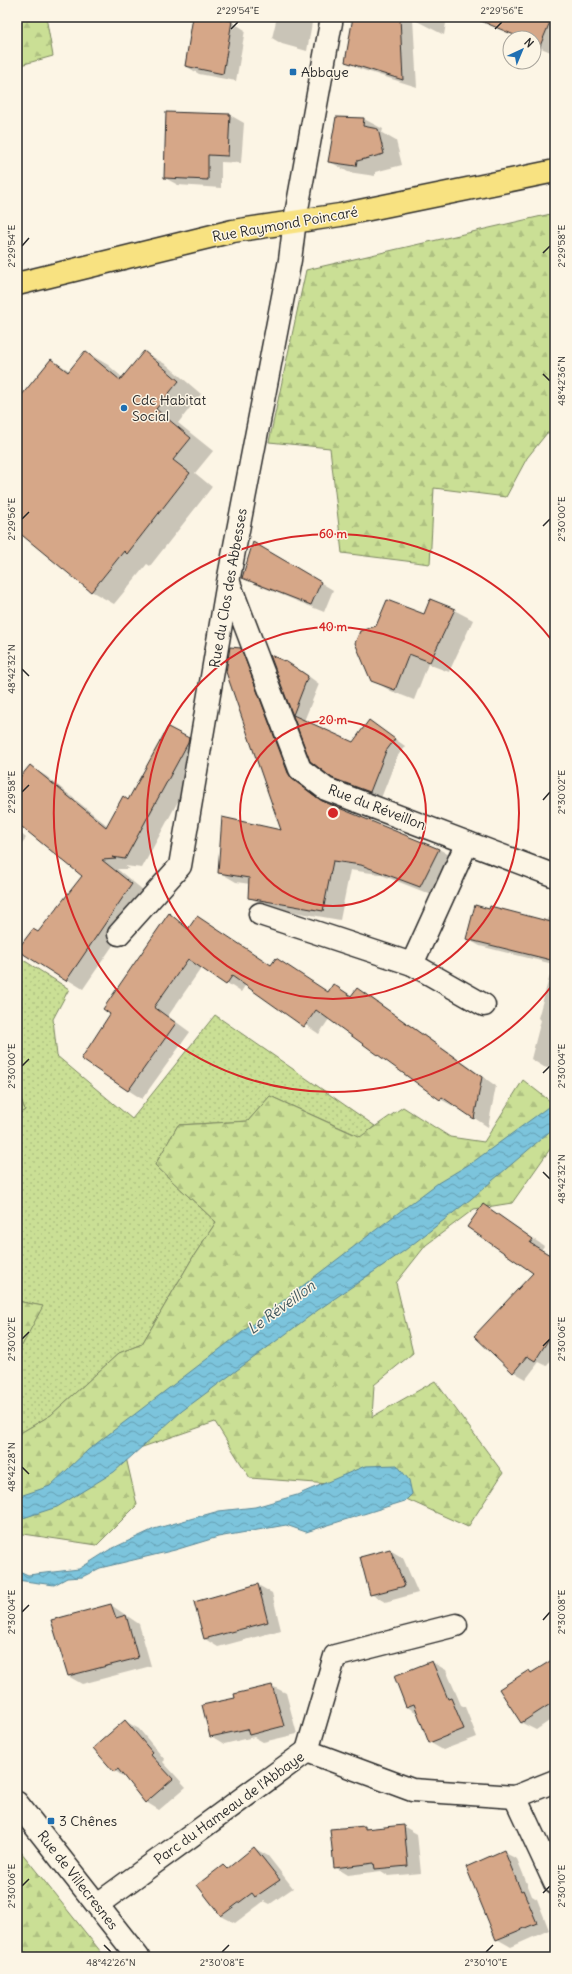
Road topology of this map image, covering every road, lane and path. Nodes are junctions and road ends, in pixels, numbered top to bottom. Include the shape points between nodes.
1 (332, 17) edge
2 (555, 171) edge
3 (295, 220) junction
4 (17, 284) edge
5 (228, 582) junction
6 (467, 843) junction
7 (555, 876) edge
8 (260, 914) dead end
9 (119, 934) dead end
10 (412, 964) junction
11 (484, 1005) dead end
12 (456, 1625) dead end
13 (307, 1751) junction
14 (555, 1781) edge
15 (515, 1797) junction
16 (17, 1803) edge
17 (555, 1883) edge
18 (98, 1904) junction
19 (138, 1957) edge

1 - 3 street, Rue du Clos des Abbesses
2 - 3 main road, Rue Raymond Poincaré via 340,215
3 - 4 main road, Rue Raymond Poincaré via 233,231
3 - 5 street, Rue du Clos des Abbesses via 290,260
5 - 6 street, Rue du Réveillon via 300,769 326,789
5 - 9 street, Rue du Clos des Abbesses via 180,866
6 - 7 street, Rue du Réveillon
6 - 10 street
8 - 10 street
10 - 11 street
12 - 13 street via 335,1656
13 - 15 street, Parc du Hameau de l'Abbaye via 412,1790
13 - 18 street, Parc du Hameau de l'Abbaye
14 - 15 street, Parc du Hameau de l'Abbaye
15 - 17 street
16 - 18 street, Rue de Villecresnes
18 - 19 street, Rue de Villecresnes

